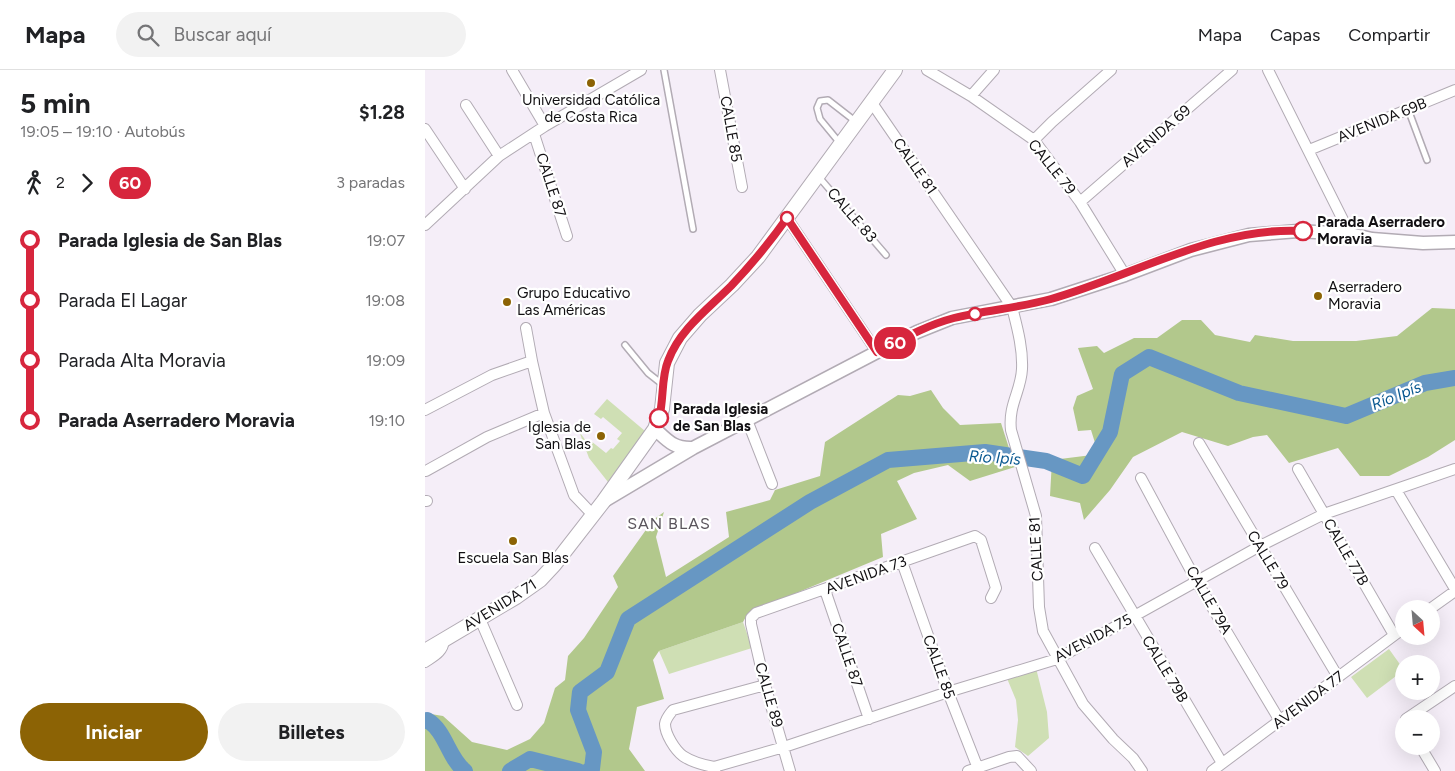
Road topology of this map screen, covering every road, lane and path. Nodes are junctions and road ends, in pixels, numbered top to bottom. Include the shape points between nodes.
1 (512, 70) edge
2 (641, 70) edge
3 (664, 70) edge
4 (720, 70) edge
5 (895, 70) edge
6 (927, 70) edge
7 (994, 70) edge
8 (1111, 70) edge
9 (1232, 70) edge
10 (1268, 70) edge
11 (1455, 90) edge
12 (971, 96) junction
13 (872, 103) junction
14 (467, 105) dead end
15 (1408, 110) junction
16 (853, 119) junction
17 (545, 126) junction
18 (425, 129) edge
19 (534, 134) junction
20 (838, 140) junction
21 (1034, 140) junction
22 (1309, 150) junction
23 (499, 156) junction
24 (1427, 160) dead end
25 (818, 176) junction
26 (742, 187) dead end
27 (465, 189) junction
28 (1080, 202) junction
29 (787, 218) junction
30 (425, 225) edge
31 (693, 229) dead end
32 (1350, 234) junction
33 (567, 236) dead end
34 (1455, 242) edge
35 (886, 255) dead end
36 (1125, 275) junction
37 (1012, 307) junction
38 (526, 328) dead end
39 (625, 345) dead end
40 (877, 352) junction
41 (532, 361) junction
42 (664, 386) junction
43 (425, 410) edge
44 (544, 413) junction
45 (747, 420) junction
46 (655, 429) junction
47 (1199, 443) dead end
48 (693, 448) junction
49 (1455, 468) edge
50 (1298, 469) dead end
51 (426, 471) edge
52 (1141, 478) dead end
53 (772, 484) dead end
54 (1396, 490) junction
55 (603, 502) junction
56 (1325, 514) junction
57 (593, 515) junction
58 (1260, 546) junction
59 (1095, 548) dead end
60 (903, 562) junction
61 (1197, 582) junction
62 (825, 590) junction
63 (1455, 590) edge
64 (991, 598) dead end
65 (1440, 601) edge
66 (1134, 617) junction
67 (751, 618) joint
68 (480, 619) junction
69 (1394, 635) joint
70 (444, 640) junction
71 (425, 651) edge
72 (1057, 659) junction
73 (425, 662) edge
74 (1338, 677) junction
75 (765, 685) junction
76 (1455, 686) edge
77 (948, 692) junction
78 (517, 705) dead end
79 (1419, 710) edge
80 (869, 719) junction
81 (1280, 721) junction
82 (784, 747) junction
83 (1425, 755) edge
84 (1222, 763) junction
85 (714, 769) edge
86 (975, 770) edge
87 (791, 771) edge
88 (1031, 771) edge
89 (1143, 771) edge
90 (1212, 771) edge
91 (1435, 771) edge

1 - 17 street
2 - 17 street
3 - 31 lane
4 - 26 street, CALLE 85
5 - 13 main road, AVENIDA 71
6 - 12 street, CALLE 79
7 - 12 street
8 - 21 street
9 - 28 street, AVENIDA 69
10 - 22 street
11 - 15 street, AVENIDA 69B
12 - 21 street, CALLE 79
13 - 16 main road, AVENIDA 71
13 - 37 street, CALLE 81
14 - 23 street
15 - 22 street, AVENIDA 69B
15 - 24 lane
16 - 20 main road, AVENIDA 71
16 - 20 lane via 828,100 820,101 818,116
17 - 19 street
18 - 27 street
19 - 23 street
19 - 33 street, CALLE 87
20 - 25 main road, AVENIDA 71
21 - 28 street, CALLE 79
22 - 32 street
23 - 27 street
25 - 29 main road, AVENIDA 71
25 - 35 lane, CALLE 83
27 - 30 street
28 - 36 street, CALLE 79
29 - 40 street
29 - 42 main road, AVENIDA 71 via 758,257 680,338 667,363
32 - 34 street via 1423,243
32 - 36 street via 1298,231 1249,235 1191,250
36 - 37 street via 1051,299
37 - 40 street via 946,320
37 - 72 street, CALLE 81 via 1019,333 1022,370 1009,416 1036,516 1039,607 1043,631
38 - 41 street
39 - 42 lane via 648,373
40 - 45 street
41 - 43 street via 492,375
41 - 44 street
42 - 46 main road, AVENIDA 71 via 662,409
44 - 51 street via 487,437
44 - 57 street via 574,495
45 - 48 street
45 - 53 street
46 - 48 street via 675,446
46 - 55 main road, AVENIDA 71
47 - 58 street, CALLE 79
48 - 55 street
49 - 54 street, AVENIDA 75
50 - 56 street, CALLE 77B
52 - 61 street, CALLE 79A
54 - 56 street, AVENIDA 75
54 - 63 street
55 - 57 main road, AVENIDA 71
56 - 58 street, AVENIDA 75
56 - 69 street, CALLE 77B
57 - 68 main road, AVENIDA 71 via 540,580
58 - 61 street, AVENIDA 75
58 - 74 street, CALLE 79
59 - 66 street, CALLE 79B
60 - 62 street, AVENIDA 73
60 - 64 street, AVENIDA 73 via 975,536 981,540 996,588
60 - 77 street, CALLE 85
61 - 66 street, AVENIDA 75
61 - 81 street, CALLE 79A
62 - 67 street, AVENIDA 73 via 756,613
62 - 80 street, CALLE 87
63 - 65 street
66 - 72 street, AVENIDA 75
66 - 84 street, CALLE 79B
67 - 75 street, CALLE 89
68 - 70 main road, AVENIDA 71
68 - 78 street
69 - 74 street, AVENIDA 77
70 - 71 main road, AVENIDA 71
70 - 73 street via 437,654
72 - 77 street, AVENIDA 75
72 - 89 street, CALLE 81 via 1083,704
74 - 81 street, AVENIDA 77
75 - 82 street, CALLE 89
75 - 85 street via 673,710 668,716 665,723 673,744 681,754
76 - 79 street
77 - 80 street, AVENIDA 75
77 - 86 street, CALLE 85
80 - 82 street, AVENIDA 75
81 - 84 street, AVENIDA 77
82 - 85 street, AVENIDA 75
82 - 87 street, CALLE 89
83 - 91 street
84 - 90 street, AVENIDA 77
86 - 88 street via 1017,756

